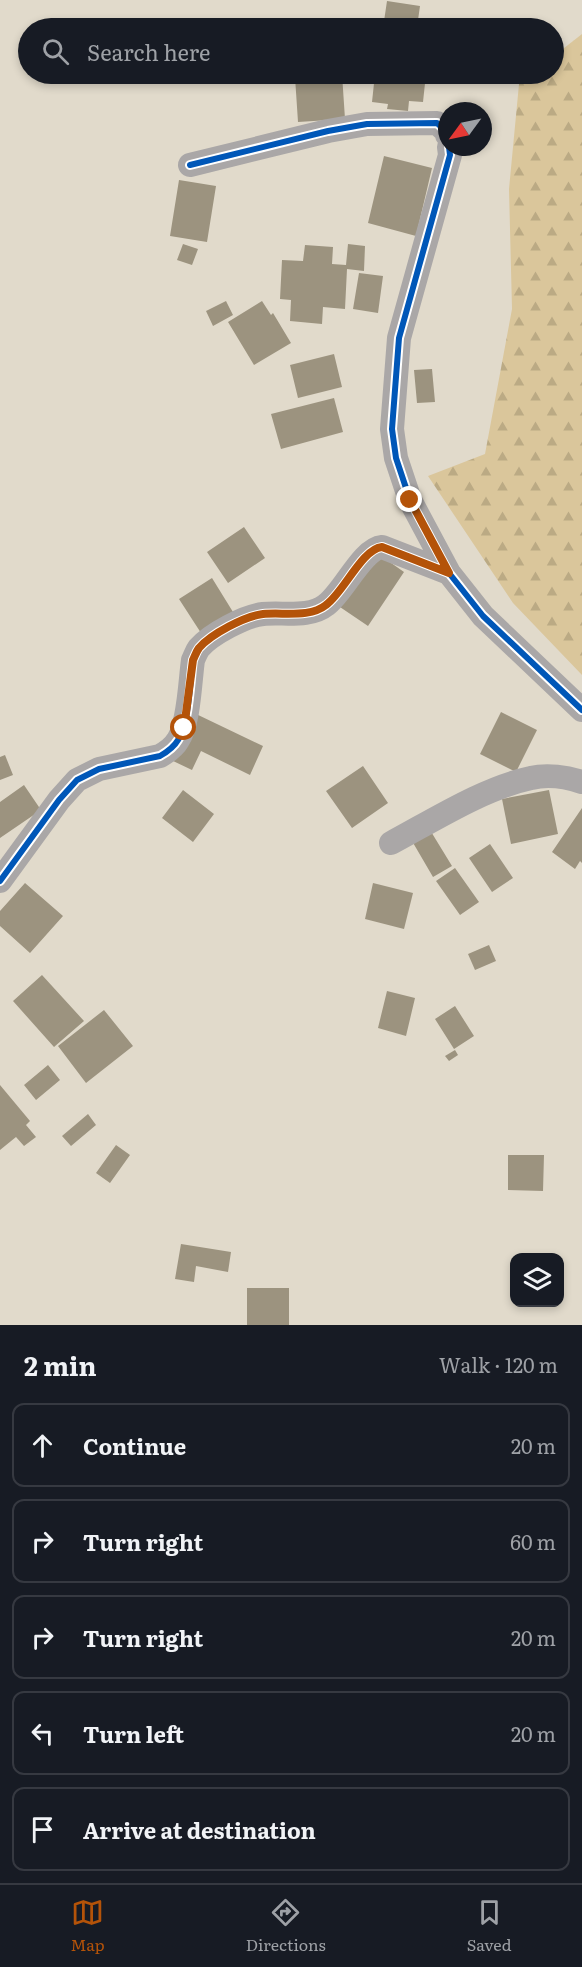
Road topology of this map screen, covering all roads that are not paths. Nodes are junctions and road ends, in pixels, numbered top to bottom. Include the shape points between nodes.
1 (438, 124) edge
2 (450, 156) edge
3 (190, 165) dead end
4 (449, 573) junction
5 (582, 710) edge
6 (582, 782) edge
7 (391, 843) dead end
8 (0, 881) edge

1 - 3 street via 367,124
2 - 4 street via 399,338 392,429 396,458 410,500
4 - 5 street via 483,616
4 - 8 street via 382,547 375,548 324,607 310,612 261,614 239,621 205,642 193,660 179,740 160,756 99,769 76,780
6 - 7 street via 533,777 491,791

